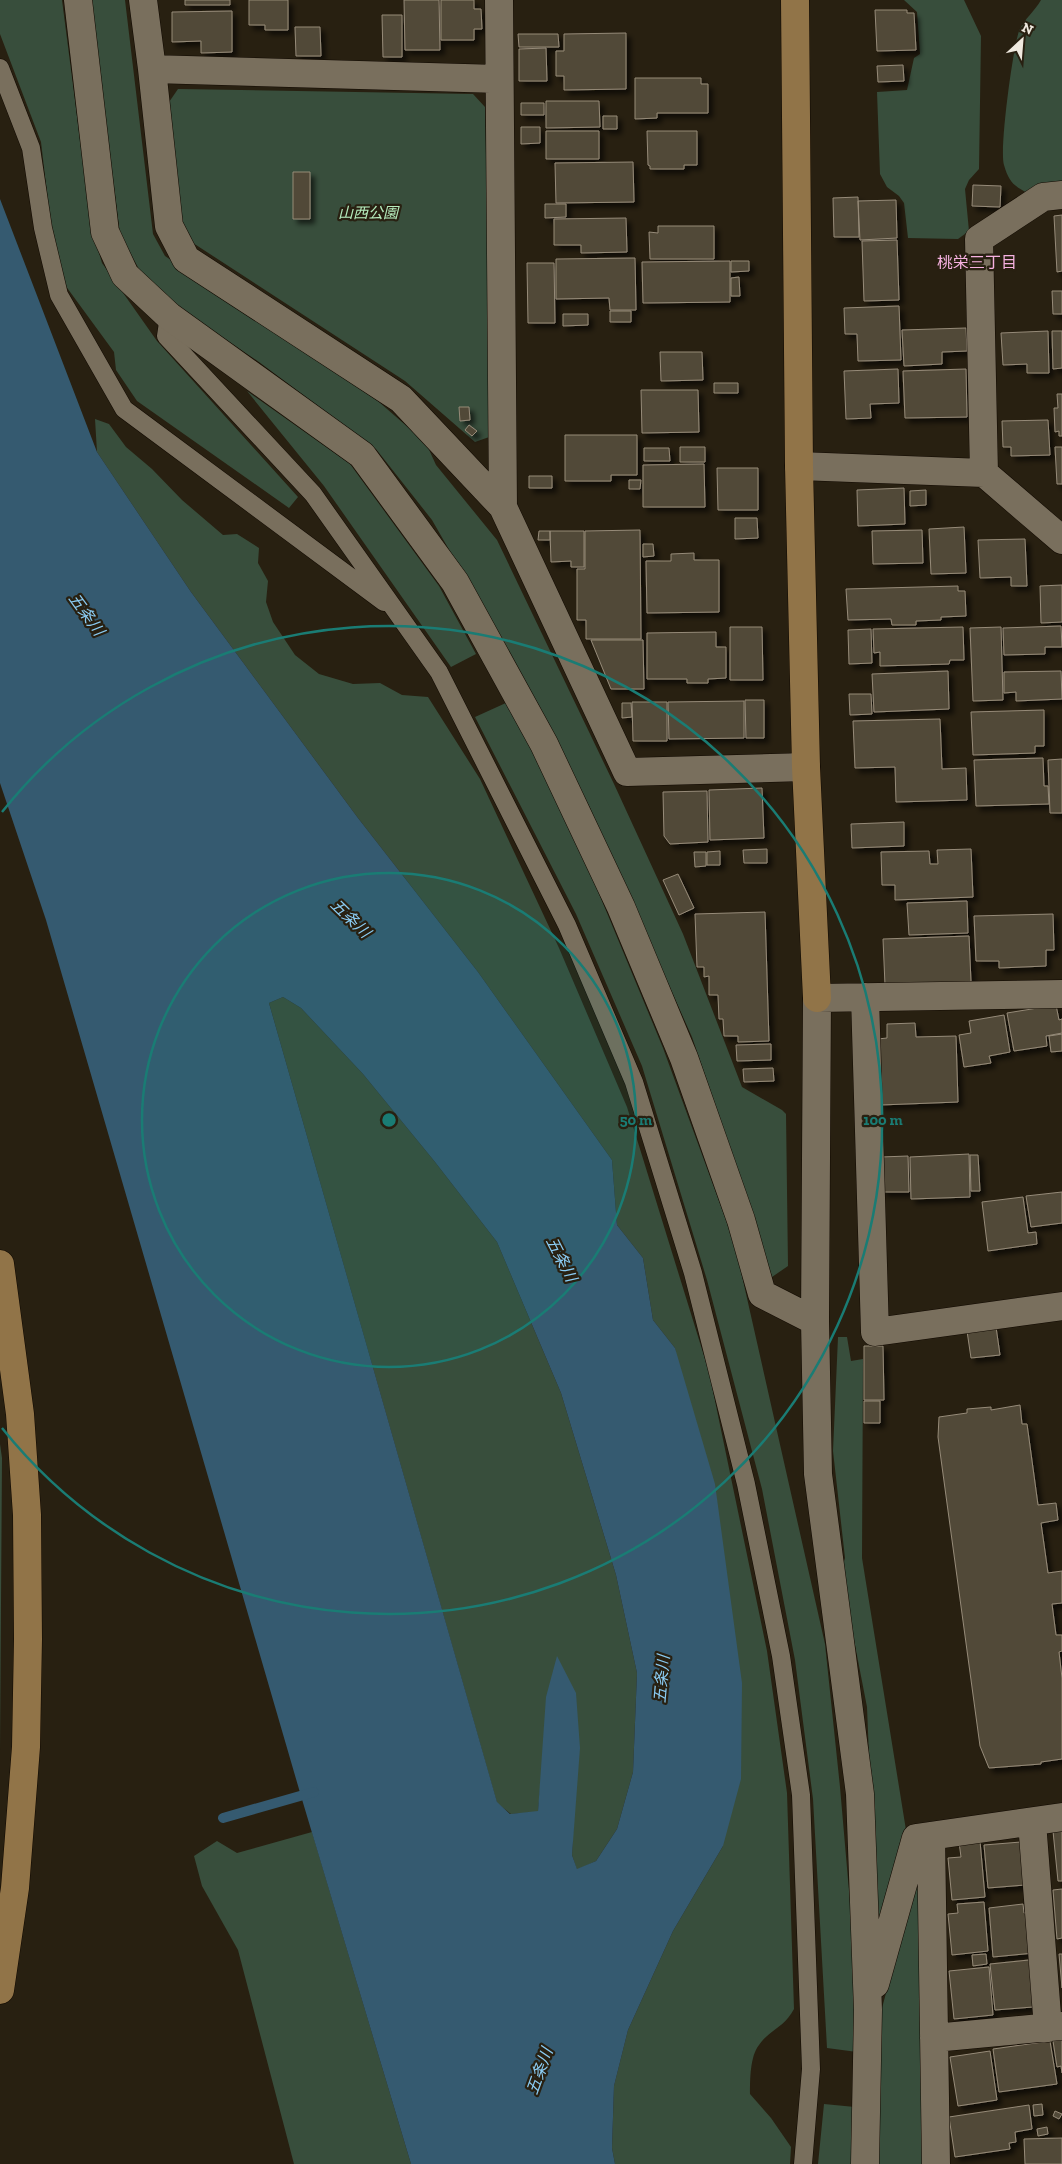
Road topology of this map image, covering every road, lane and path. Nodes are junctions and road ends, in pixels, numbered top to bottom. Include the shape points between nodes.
1 (78, 0) edge
2 (143, 0) edge
3 (499, 0) edge
4 (795, 0) edge
5 (0, 68) edge
6 (152, 69) junction
7 (500, 80) junction
8 (1062, 195) edge
9 (169, 316) junction
10 (799, 466) junction
11 (984, 473) junction
12 (503, 507) junction
13 (1062, 540) edge
14 (396, 612) junction
15 (806, 767) junction
16 (1062, 994) edge
17 (865, 997) junction
18 (817, 998) junction
19 (0, 1264) edge
20 (1062, 1306) edge
21 (815, 1321) junction
22 (1062, 1817) edge
23 (1032, 1822) junction
24 (931, 1836) junction
25 (0, 1990) edge
26 (868, 2010) junction
27 (1055, 2027) edge
28 (934, 2038) junction
29 (803, 2164) edge
30 (864, 2164) edge
31 (936, 2164) edge

1 - 9 street via 105,232 125,274
2 - 6 street
3 - 7 street
4 - 10 street
5 - 14 lane via 31,148 43,228 58,295 124,409
6 - 7 street
6 - 12 street via 169,226 186,258 401,399
7 - 12 street
8 - 11 street via 1043,197 979,239
9 - 14 lane via 166,336 313,494
9 - 21 street via 362,455 455,582 544,744 621,907 684,1058 762,1294
10 - 11 street
10 - 15 street
11 - 13 street
12 - 15 street via 627,772
14 - 29 lane via 439,672 567,925 634,1082 693,1273 748,1493 781,1656 801,1795 811,2069
15 - 18 street
16 - 17 street
17 - 18 street
17 - 20 street via 875,1332
18 - 21 street
19 - 25 street via 20,1414 27,1515 28,1620 26,1747 15,1888
21 - 26 street via 818,1474 860,1794
22 - 23 street
23 - 24 street
23 - 27 street
24 - 26 street via 916,1838
24 - 28 street
26 - 30 street
27 - 28 street
28 - 31 street

